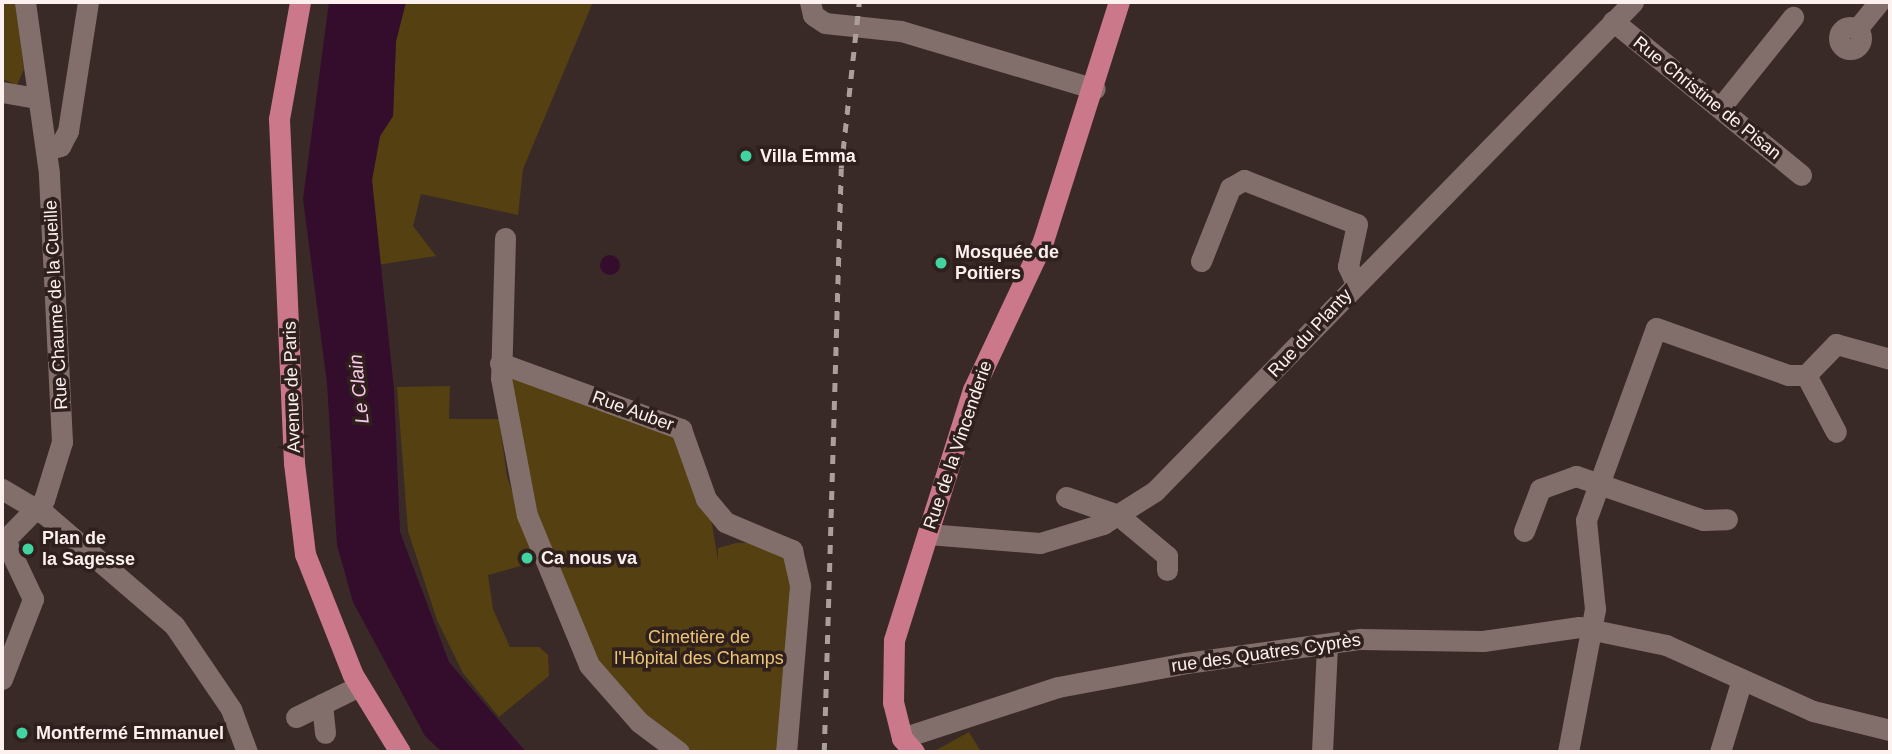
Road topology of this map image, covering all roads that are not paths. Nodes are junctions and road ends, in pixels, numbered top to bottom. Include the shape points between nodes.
1 (25, 2) edge
2 (88, 2) edge
3 (300, 2) edge
4 (810, 2) edge
5 (1119, 2) edge
6 (1633, 2) edge
7 (1879, 2) edge
8 (1793, 17) dead end
9 (1613, 21) junction
10 (1857, 29) dead end
11 (1095, 89) junction
12 (2, 92) edge
13 (37, 98) junction
14 (1720, 108) junction
15 (46, 150) junction
16 (1801, 175) dead end
17 (505, 238) dead end
18 (1201, 261) dead end
19 (1356, 284) junction
20 (1890, 359) edge
21 (500, 363) junction
22 (1807, 375) junction
23 (1836, 432) dead end
24 (1599, 481) junction
25 (2, 489) edge
26 (1066, 497) dead end
27 (36, 508) junction
28 (1118, 515) junction
29 (1727, 519) dead end
30 (1524, 531) dead end
31 (928, 534) junction
32 (4, 543) edge
33 (1167, 570) dead end
34 (1589, 629) junction
35 (1327, 643) junction
36 (2, 679) edge
37 (1742, 679) junction
38 (359, 686) junction
39 (322, 704) junction
40 (296, 717) dead end
41 (1890, 730) edge
42 (325, 733) dead end
43 (904, 748) edge
44 (247, 752) edge
45 (400, 752) edge
46 (679, 752) edge
47 (786, 752) edge
48 (1322, 752) edge
49 (1567, 752) edge
50 (1720, 752) edge

1 - 13 street, Rue Chaume de la Cueille
2 - 15 street via 68,131 60,146
3 - 38 main road, Avenue de Paris via 279,119 294,463 305,554
4 - 11 street via 813,15 831,23 901,31
5 - 11 main road, Rue de la Vincenderie
6 - 9 street, Rue du Planty
7 - 10 street
8 - 14 street
9 - 14 street, Rue Christine de Pisan
9 - 19 street, Rue du Planty
11 - 31 main road, Rue de la Vincenderie via 1043,241 973,390
12 - 13 street
13 - 15 street, Rue Chaume de la Cueille
14 - 16 street, Rue Christine de Pisan
15 - 27 street, Rue Chaume de la Cueille via 62,442 53,478
17 - 21 street
18 - 19 street via 1230,188 1244,180 1357,225 1348,266
19 - 28 street, Rue du Planty via 1193,457
20 - 22 street via 1841,344 1828,347
21 - 46 street via 520,492 574,633 589,665 639,722
21 - 47 street, Rue Auber via 681,429 706,499 725,522 792,550 800,586
22 - 23 street
22 - 24 street via 1788,375 1657,328
24 - 29 street via 1703,520
24 - 30 street via 1576,476 1540,489
24 - 34 street via 1586,520 1594,601
25 - 27 street
26 - 28 street
27 - 32 street, Rue Chaume de la Cueille
27 - 44 street via 174,625 231,709
28 - 31 street, Rue du Planty via 1040,543
28 - 33 street via 1167,556
31 - 43 main road, Rue de la Vincenderie via 894,640 891,683
32 - 36 street via 33,599
34 - 35 street, rue des Quatres Cyprès via 1483,641
34 - 37 street, rue des Quatres Cyprès via 1666,645
34 - 49 street
35 - 43 street, rue des Quatres Cyprès via 1090,679 926,733
35 - 48 street
37 - 41 street, rue des Quatres Cyprès via 1813,711
37 - 50 street
38 - 39 street
38 - 45 main road, Avenue de Paris
39 - 40 street
39 - 42 street

